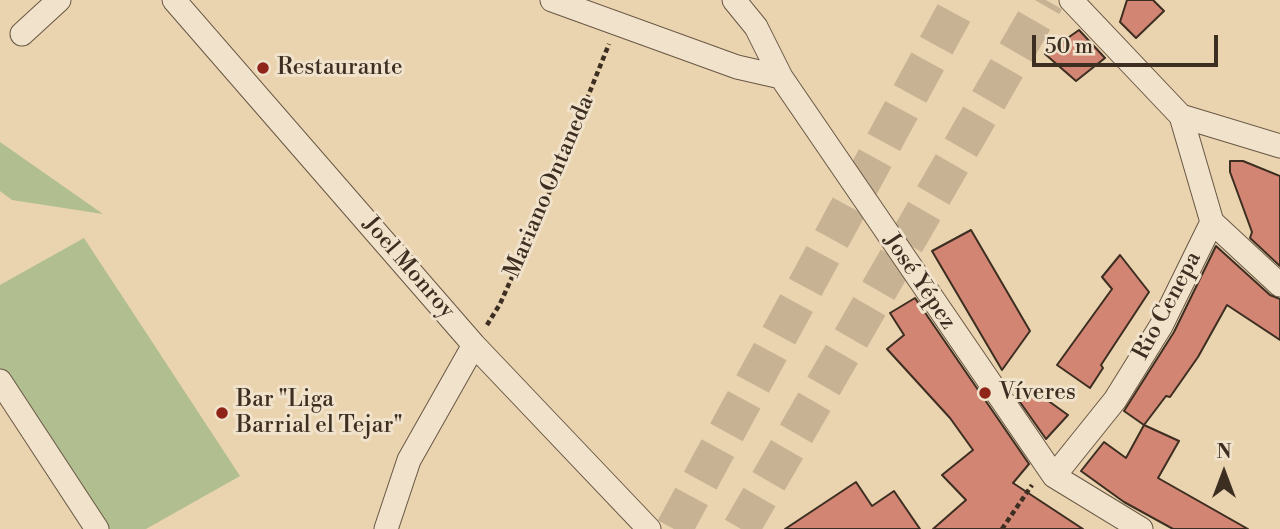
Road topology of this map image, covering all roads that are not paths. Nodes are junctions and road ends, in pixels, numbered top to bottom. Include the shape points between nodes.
1 (60, 0) edge
2 (174, 0) edge
3 (552, 0) edge
4 (734, 0) edge
5 (1071, 0) edge
6 (1091, 9) edge
7 (22, 34) dead end
8 (781, 77) junction
9 (1181, 116) junction
10 (1280, 146) edge
11 (1212, 222) junction
12 (1280, 285) edge
13 (478, 338) junction
14 (0, 381) edge
15 (1046, 476) junction
16 (97, 529) edge
17 (386, 529) edge
18 (649, 529) edge
19 (1141, 529) edge

1 - 7 street
2 - 13 street, Joel Monroy
3 - 8 street via 737,67
4 - 8 street, José Yépez via 756,27
5 - 6 street
6 - 9 street
8 - 15 street, José Yépez
9 - 10 street
9 - 11 street
11 - 12 street
11 - 15 street, Rio Cenepa via 1154,337 1115,400
13 - 17 street via 409,460
13 - 18 street, Joel Monroy
14 - 16 street
15 - 19 street, José Yépez

